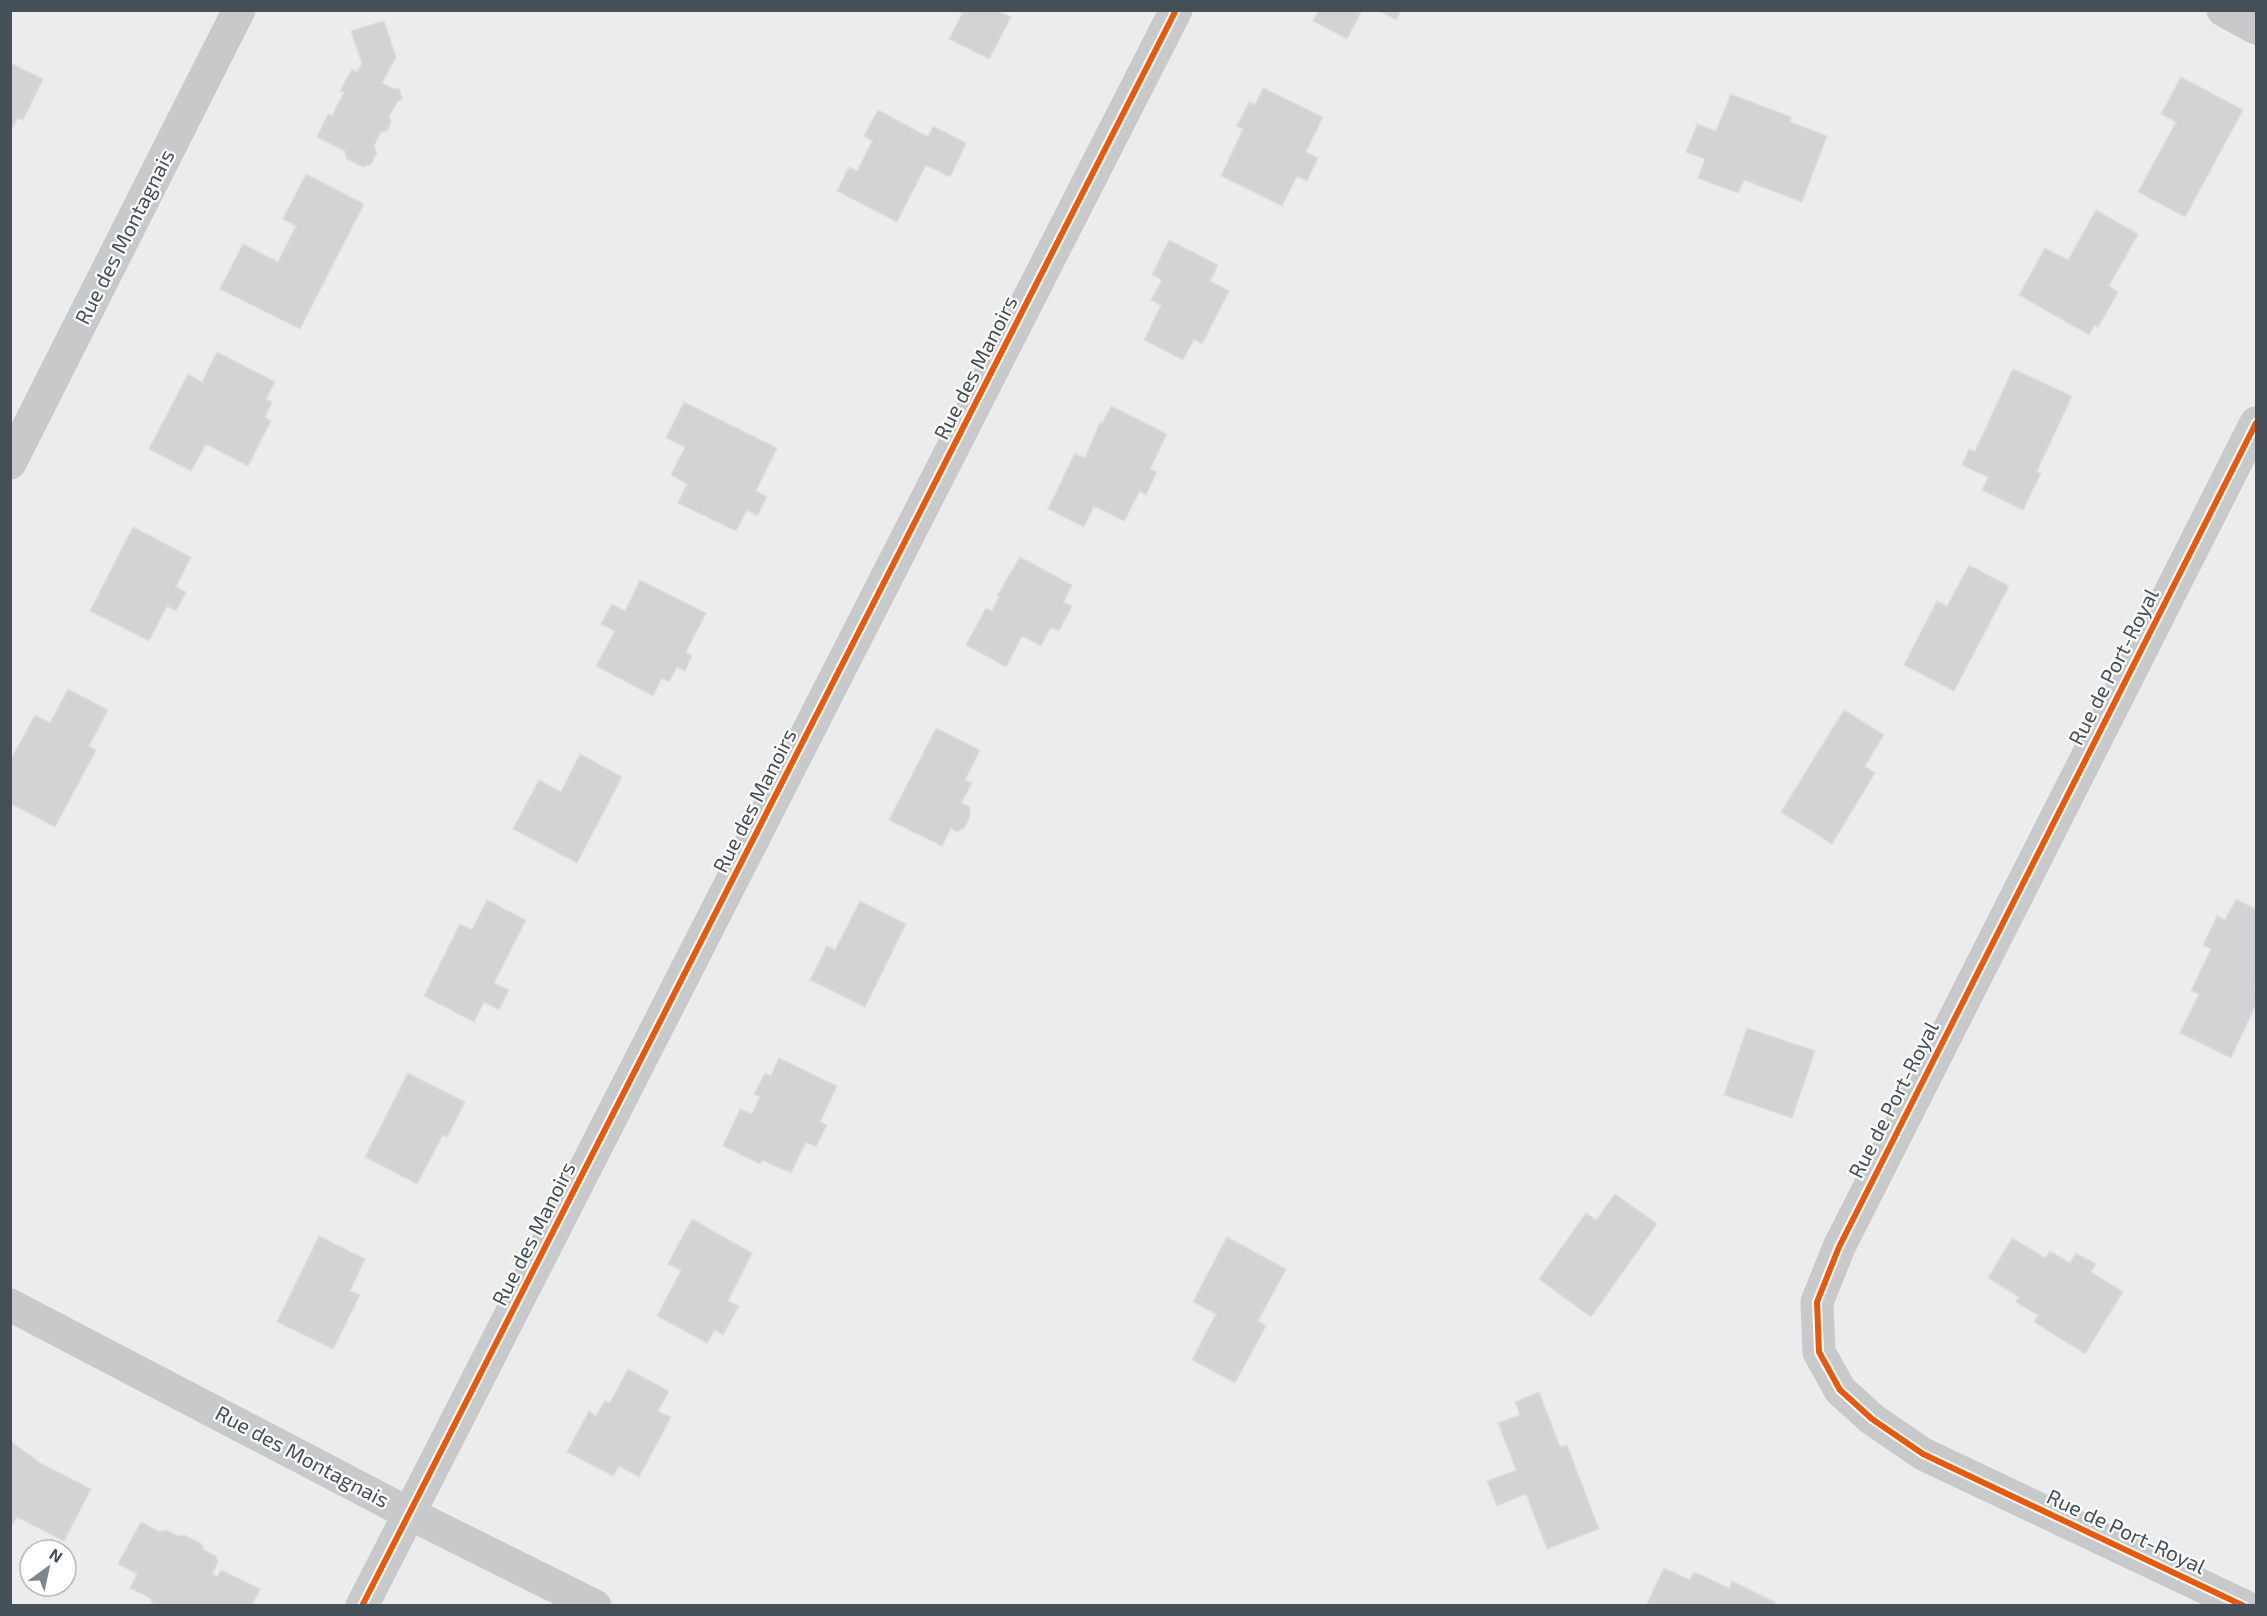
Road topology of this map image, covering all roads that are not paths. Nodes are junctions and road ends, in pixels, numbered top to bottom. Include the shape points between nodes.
1 (239, 10) edge
2 (1176, 10) edge
3 (2223, 10) edge
4 (2256, 28) edge
5 (2256, 423) edge
6 (10, 463) edge
7 (10, 1305) edge
8 (410, 1514) junction
9 (362, 1605) edge
10 (595, 1605) edge
11 (2244, 1605) edge

1 - 6 street, Rue des Montagnais
2 - 8 street, Rue des Manoirs
3 - 4 street
5 - 11 street, Rue de Port-Royal via 1839,1246 1817,1302 1819,1352 1840,1389 1872,1419 1923,1454
7 - 8 street, Rue des Montagnais
8 - 9 street, Rue des Manoirs
8 - 10 street, Rue des Montagnais

